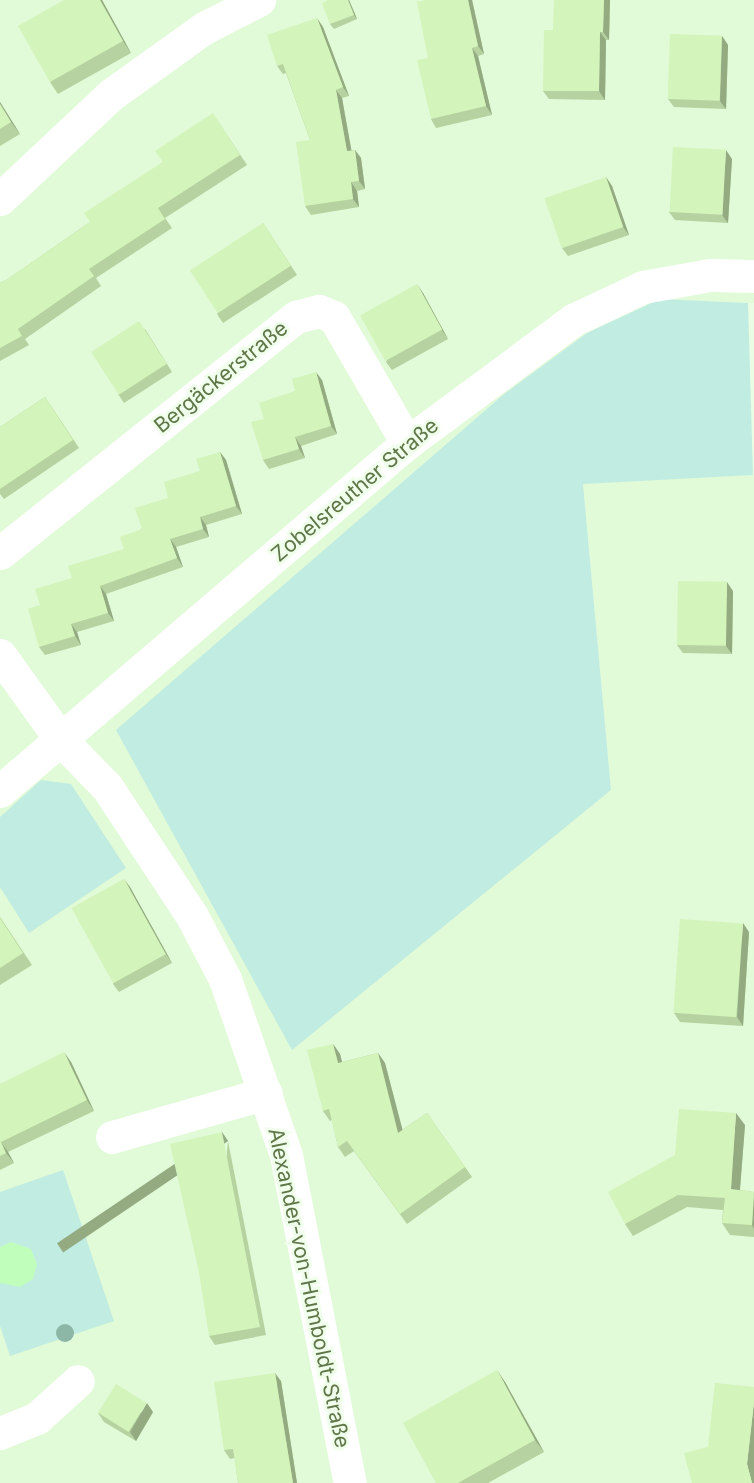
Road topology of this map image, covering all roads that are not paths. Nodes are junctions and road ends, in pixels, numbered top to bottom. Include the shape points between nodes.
1 (259, 0) edge
2 (0, 200) edge
3 (754, 276) edge
4 (407, 443) junction
5 (0, 553) edge
6 (0, 655) edge
7 (61, 740) junction
8 (0, 791) edge
9 (266, 1093) junction
10 (112, 1137) dead end
11 (78, 1382) dead end
12 (0, 1433) edge
13 (350, 1483) edge

1 - 2 street via 195,34 112,94
3 - 4 street, Zobelsreuther Straße via 710,275 643,287 573,320
4 - 5 street, Bergäckerstraße via 334,316 319,311 296,317
4 - 7 street, Zobelsreuther Straße
6 - 7 street, Alexander-von-Humboldt-Straße
7 - 8 street, Zobelsreuther Straße
7 - 9 street, Alexander-von-Humboldt-Straße via 107,787 192,916 225,979
9 - 10 street
9 - 13 street, Alexander-von-Humboldt-Straße via 286,1155
11 - 12 street via 37,1418

